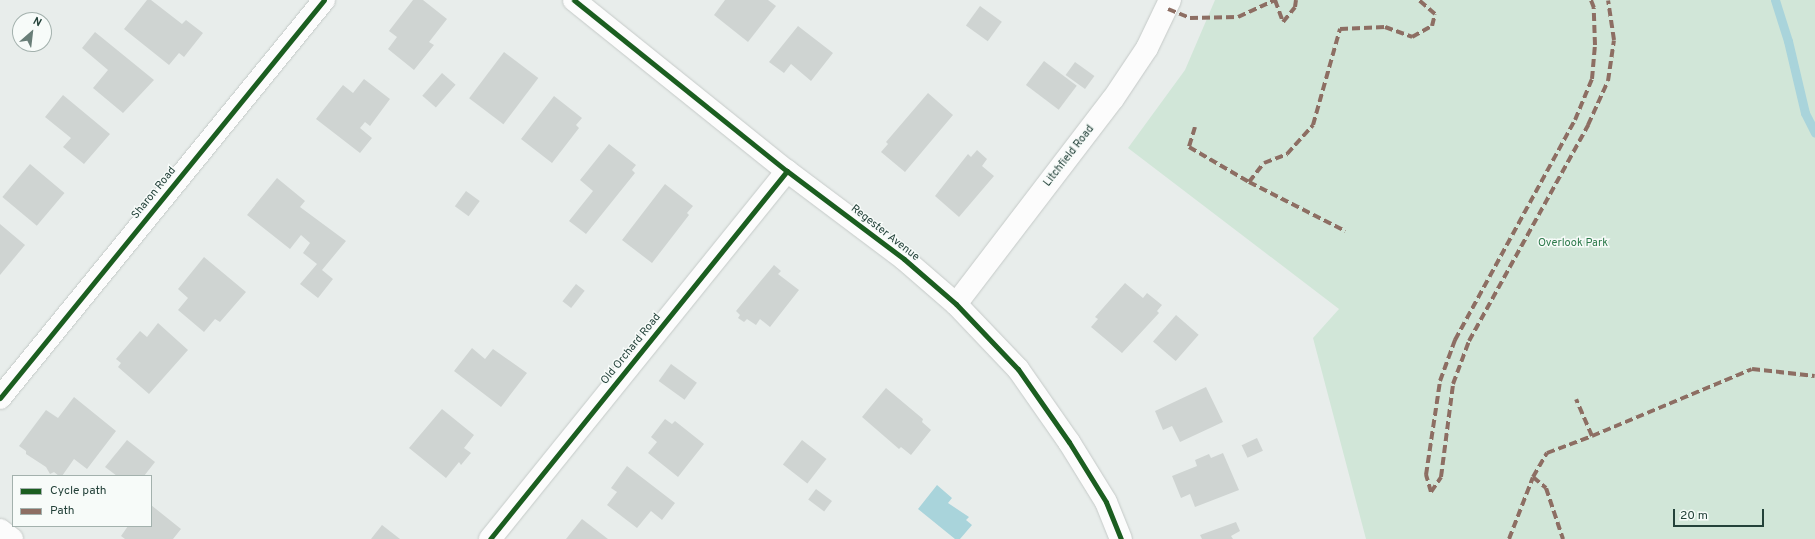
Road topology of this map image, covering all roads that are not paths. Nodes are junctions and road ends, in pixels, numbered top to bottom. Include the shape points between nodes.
1 (324, 0) edge
2 (574, 0) edge
3 (1170, 0) edge
4 (787, 171) junction
5 (956, 304) junction
6 (0, 398) edge
7 (0, 530) edge
8 (12, 539) edge
9 (490, 539) edge
10 (1121, 539) edge

1 - 6 street, Sharon Road
2 - 4 street, Regester Avenue
3 - 5 street, Litchfield Road via 1147,48 1113,99
4 - 5 street, Regester Avenue via 904,258
4 - 9 street, Old Orchard Road
5 - 10 street, Regester Avenue via 1018,369 1069,442 1106,502
7 - 8 street

